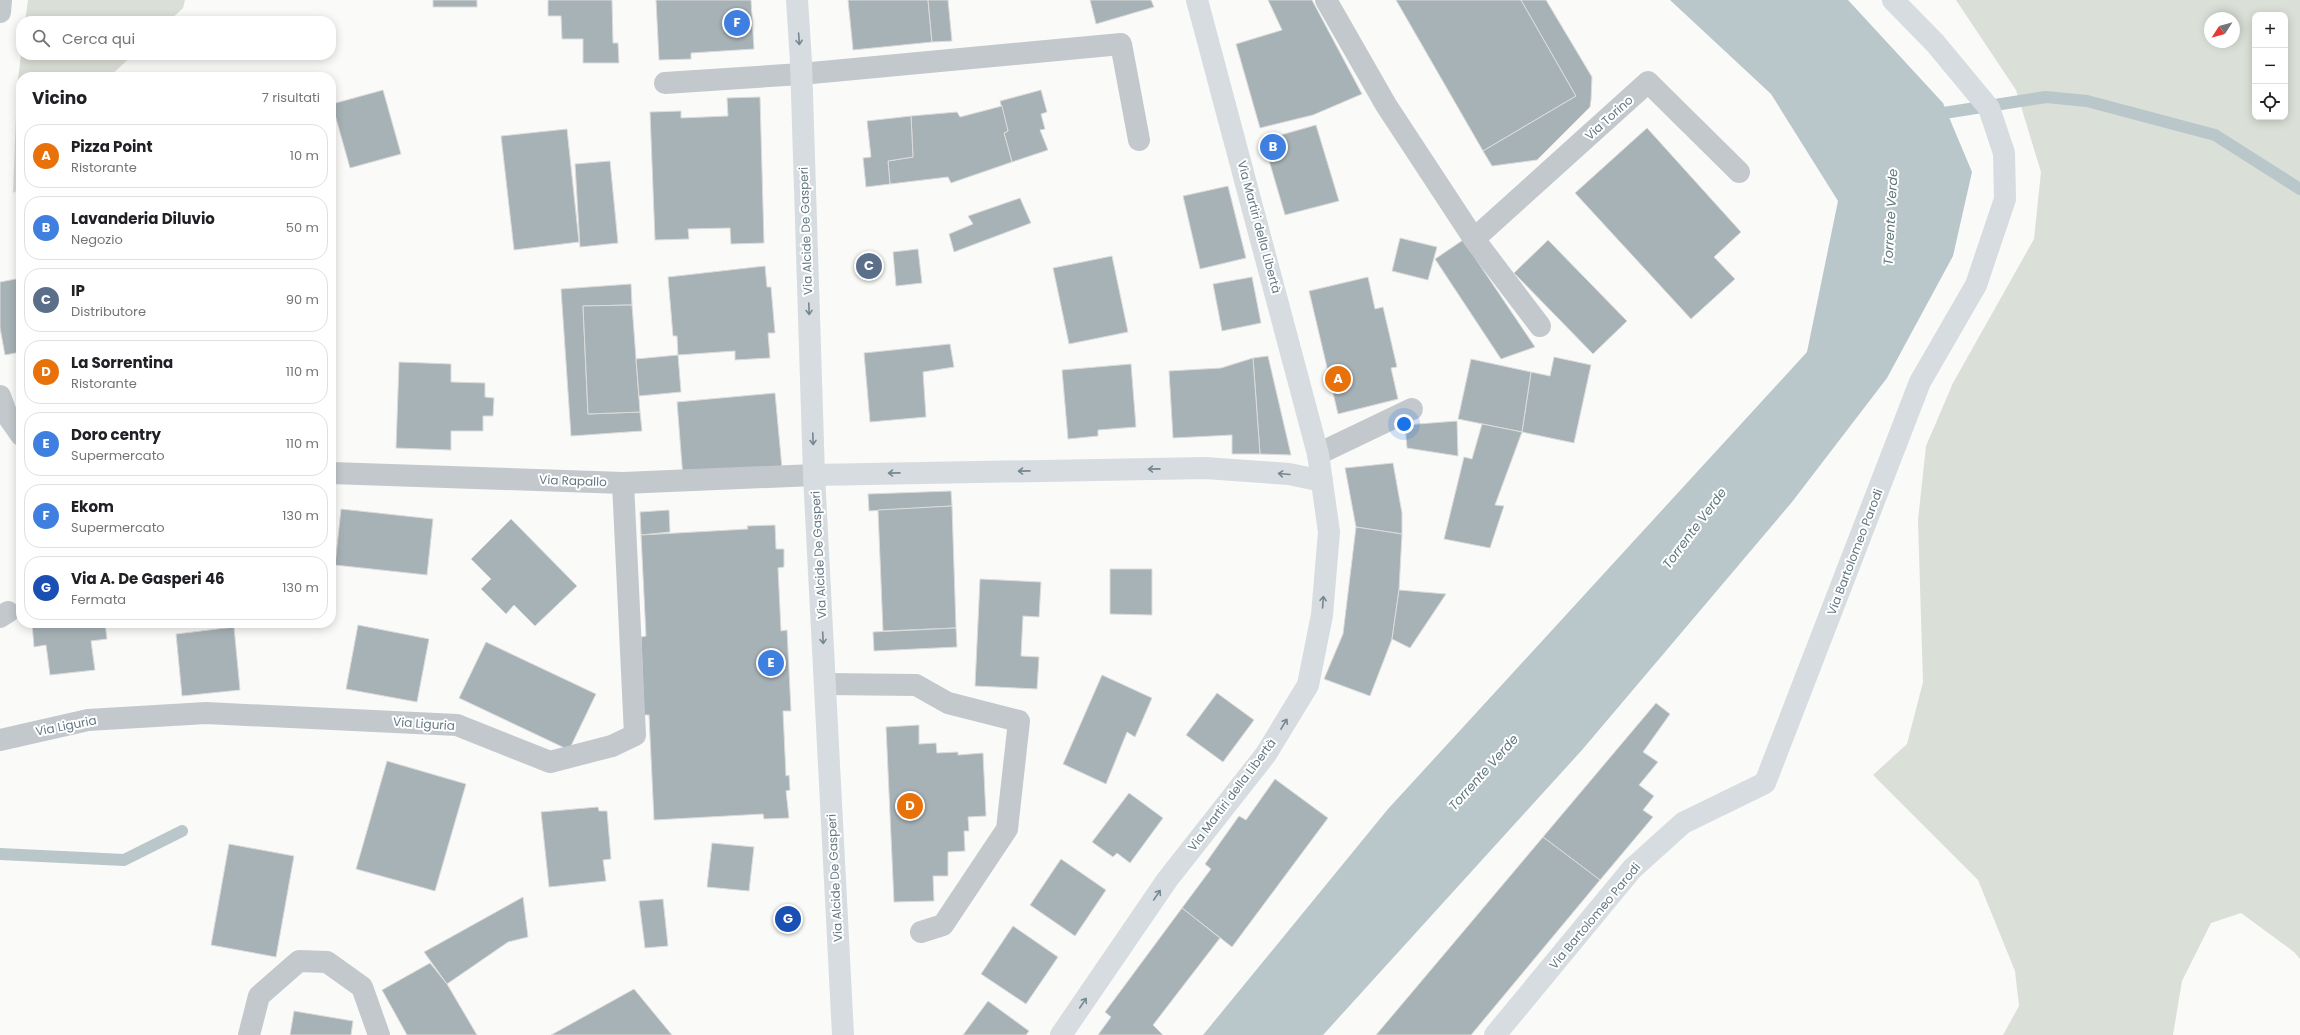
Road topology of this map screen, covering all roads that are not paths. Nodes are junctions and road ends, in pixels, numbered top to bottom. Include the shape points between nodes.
1 (1, 0) edge
2 (797, 0) edge
3 (1197, 0) edge
4 (1326, 0) edge
5 (1893, 0) edge
6 (0, 12) edge
7 (801, 74) junction
8 (665, 83) dead end
9 (1139, 140) dead end
10 (1739, 172) dead end
11 (1474, 239) junction
12 (1540, 326) dead end
13 (0, 396) edge
14 (1412, 409) dead end
15 (16, 429) edge
16 (1318, 454) junction
17 (336, 473) edge
18 (814, 475) junction
19 (1322, 481) junction
20 (623, 483) junction
21 (826, 684) junction
22 (0, 740) edge
23 (921, 932) dead end
24 (248, 1035) edge
25 (380, 1035) edge
26 (843, 1035) edge
27 (1061, 1035) edge
28 (1496, 1035) edge

1 - 6 street
2 -> 7 main road, Via Alcide De Gasperi
3 - 16 main road, Via Martiri della Libertà
4 - 11 street via 1386,105
5 - 28 main road, Via Bartolomeo Parodi via 1935,43 1989,108 2004,153 2005,199 1976,285 1920,382 1766,783 1683,823 1632,869
7 - 8 street
7 - 9 street via 1121,44
7 -> 18 main road, Via Alcide De Gasperi
10 - 11 street, Via Torino via 1648,82
11 - 12 street
13 - 15 street via 7,416
14 - 16 street
16 - 19 main road, Via Martiri della Libertà
17 - 20 street, Via Rapallo
19 -> 18 main road via 1289,474 1205,468
18 - 20 street, Via Rapallo
18 -> 21 main road, Via Alcide De Gasperi
27 -> 19 main road, Via Martiri della Libertà via 1167,880 1266,754 1308,685 1322,615 1328,532
20 - 22 street, Via Liguria via 635,735 612,746 550,762 457,725 206,713 88,720
21 - 23 street via 916,685 948,703 1019,721 1007,829 942,925
21 - 26 main road, Via Alcide De Gasperi
24 - 25 street via 259,996 299,961 327,962 362,987

